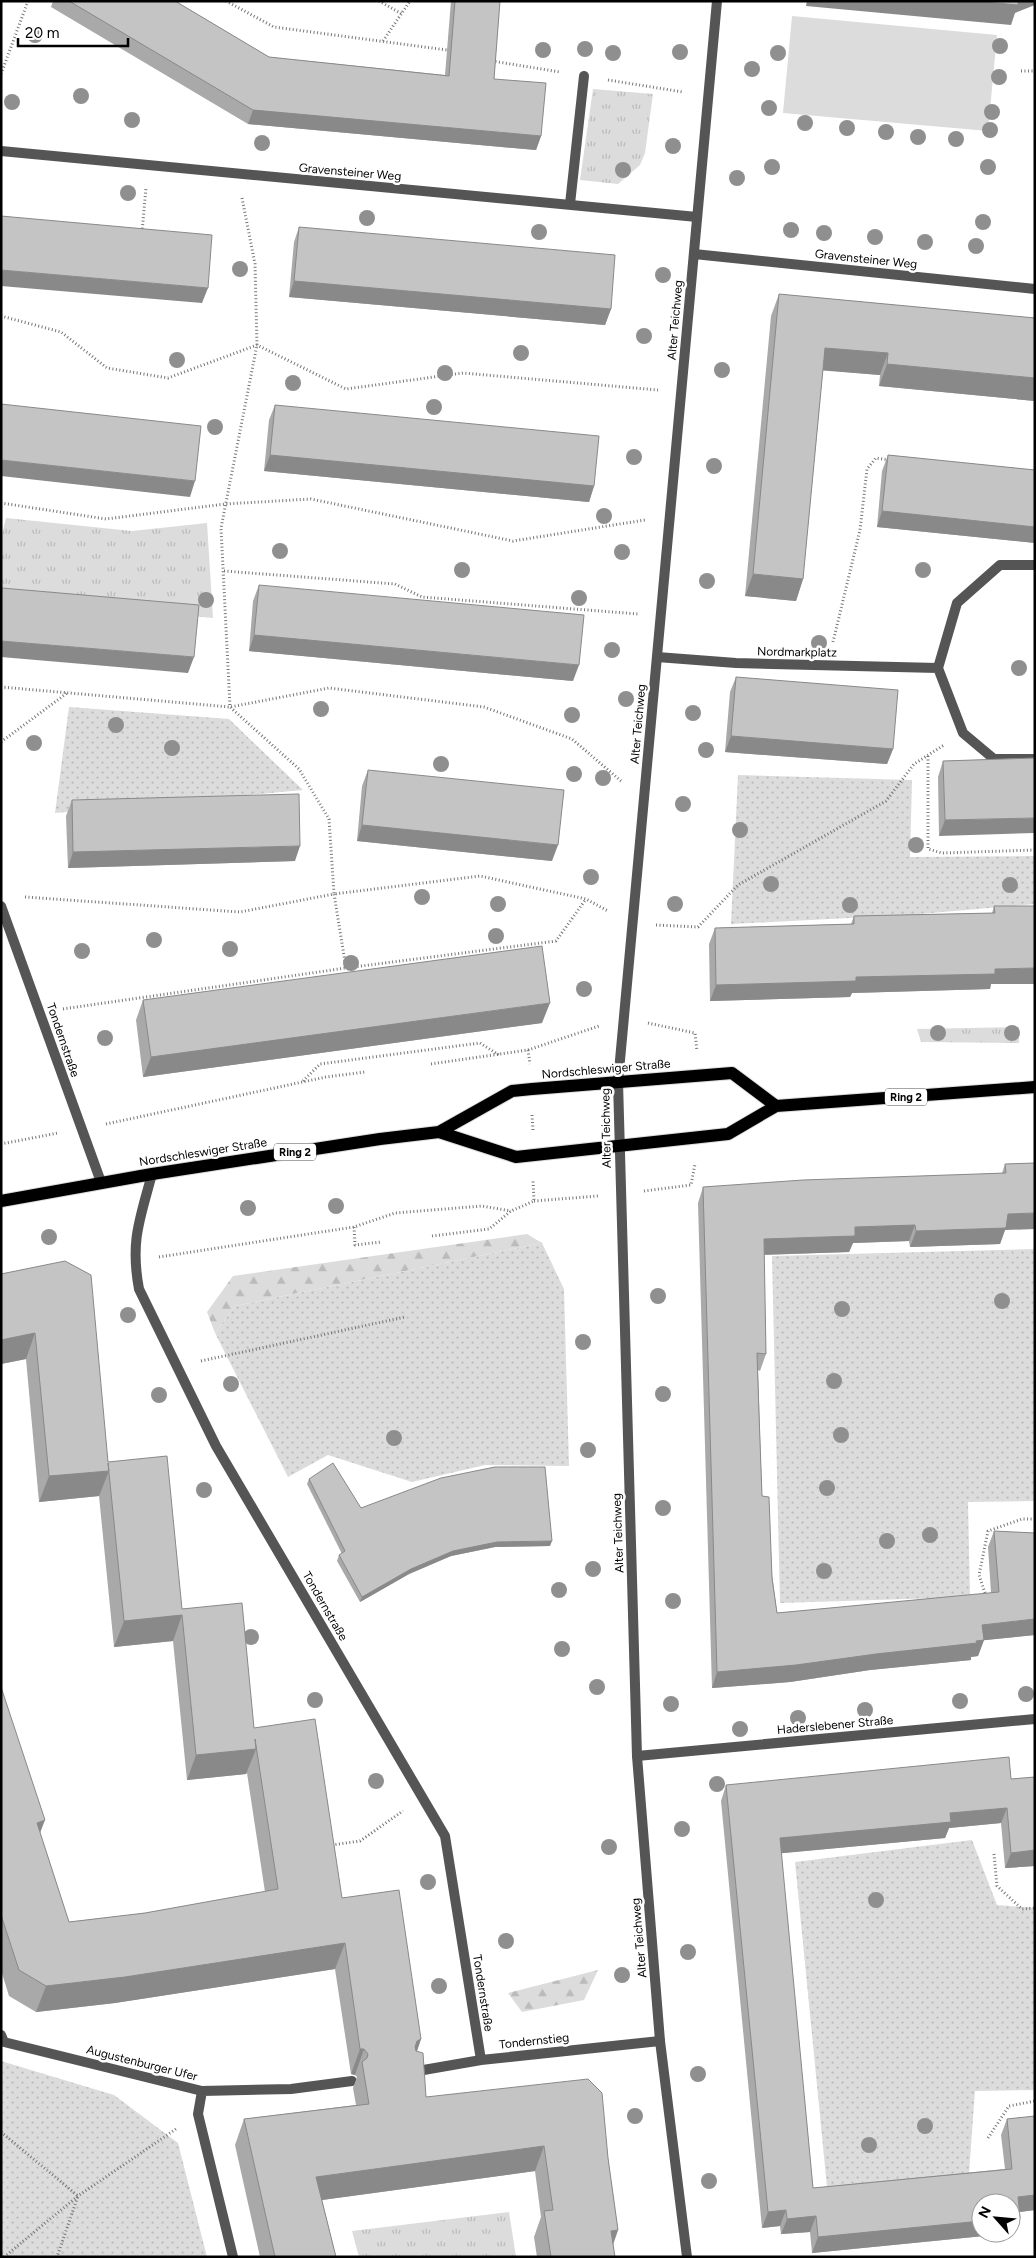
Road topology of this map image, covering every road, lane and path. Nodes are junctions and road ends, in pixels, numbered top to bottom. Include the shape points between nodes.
1 (28, 1) edge
2 (226, 1) edge
3 (379, 1) edge
4 (410, 1) edge
5 (717, 1) edge
6 (402, 14) junction
7 (383, 42) junction
8 (447, 50) dead end
9 (1021, 71) dead end
10 (1035, 71) edge
11 (1, 74) edge
12 (584, 76) dead end
13 (1, 151) edge
14 (147, 166) junction
15 (238, 175) junction
16 (570, 204) junction
17 (698, 217) junction
18 (142, 235) edge
19 (694, 254) junction
20 (1035, 289) edge
21 (1, 316) edge
22 (256, 345) junction
23 (682, 392) junction
24 (894, 461) edge
25 (1, 503) edge
26 (225, 504) junction
27 (670, 517) junction
28 (1035, 565) edge
29 (224, 571) junction
30 (661, 616) junction
31 (657, 657) junction
32 (828, 665) junction
33 (938, 668) junction
34 (1, 687) edge
35 (68, 692) junction
36 (230, 707) junction
37 (963, 733) junction
38 (1, 742) edge
39 (928, 755) junction
40 (1035, 759) edge
41 (644, 801) junction
42 (1035, 850) edge
43 (334, 894) junction
44 (20, 897) dead end
45 (586, 899) junction
46 (1, 906) edge
47 (632, 925) junction
48 (346, 968) junction
49 (40, 1013) junction
50 (624, 1017) junction
51 (528, 1050) junction
52 (499, 1055) junction
53 (431, 1064) dead end
54 (365, 1072) dead end
55 (302, 1082) junction
56 (618, 1082) junction
57 (532, 1088) junction
58 (1035, 1088) edge
59 (776, 1106) junction
60 (81, 1129) junction
61 (439, 1132) junction
62 (1, 1144) edge
63 (619, 1146) junction
64 (533, 1155) junction
65 (152, 1174) junction
66 (101, 1182) junction
67 (1, 1201) edge
68 (511, 1211) junction
69 (354, 1227) junction
70 (432, 1236) dead end
71 (381, 1242) dead end
72 (134, 1261) junction
73 (405, 1317) dead end
74 (176, 1367) junction
75 (1035, 1519) edge
76 (985, 1593) edge
77 (1035, 1718) edge
78 (637, 1756) junction
79 (422, 1798) junction
80 (331, 1845) edge
81 (994, 1854) dead end
82 (1035, 1908) edge
83 (1, 2035) edge
84 (660, 2041) junction
85 (481, 2060) junction
86 (412, 2072) edge
87 (352, 2081) dead end
88 (202, 2091) junction
89 (1035, 2101) edge
90 (198, 2114) junction
91 (1, 2132) edge
92 (988, 2138) dead end
93 (78, 2196) junction
94 (4, 2257) edge
95 (57, 2257) edge
96 (233, 2257) edge
97 (687, 2257) edge

1 - 11 path
2 - 7 path via 274,27
3 - 6 path
4 - 6 path
5 - 17 street, Alter Teichweg
6 - 7 path
7 - 8 path
9 - 10 path
12 - 16 street
13 - 14 street, Gravensteiner Weg
14 - 15 street, Gravensteiner Weg
14 - 18 path
15 - 16 street, Gravensteiner Weg
15 - 22 path via 254,264
16 - 17 street, Gravensteiner Weg
17 - 19 street, Alter Teichweg
19 - 20 street, Gravensteiner Weg
19 - 23 street, Alter Teichweg
21 - 22 path via 61,332 107,368 168,378
22 - 23 path via 346,390 463,373
22 - 26 path
23 - 27 street, Alter Teichweg
24 - 32 path via 876,458 867,469 860,530
25 - 26 path via 106,519
26 - 27 path via 311,499 513,540
26 - 29 path via 222,528
27 - 30 street, Alter Teichweg
28 - 33 street via 1000,565 957,604
29 - 30 path via 395,584 422,597
29 - 36 path
30 - 31 street, Alter Teichweg
31 - 32 street, Nordmarkplatz
31 - 41 street, Alter Teichweg
32 - 33 street, Nordmarkplatz
33 - 37 street
34 - 35 path
35 - 36 path
35 - 38 path
36 - 41 path via 330,688 484,707 572,739
36 - 43 path via 299,769 329,819
37 - 39 path
37 - 40 street via 994,759
39 - 42 path via 928,849 942,853
39 - 47 path via 914,764 886,801 738,885 698,927
41 - 47 street, Alter Teichweg
43 - 44 path via 240,912
43 - 45 path via 480,876
43 - 48 path
45 - 47 path
45 - 48 path via 556,941
46 - 49 street, Tondernstraße
47 - 50 street, Alter Teichweg
48 - 49 path
49 - 60 street, Tondernstraße
50 - 51 path
50 - 56 street, Alter Teichweg
51 - 52 path
51 - 57 path
52 - 53 path
52 - 55 path via 480,1043 320,1064
54 - 55 path
55 - 60 path
56 - 57 main road, Nordschleswiger Straße / Ring 2
56 - 59 main road, Nordschleswiger Straße / Ring 2 via 732,1074
56 - 63 street, Alter Teichweg
57 - 61 main road, Nordschleswiger Straße / Ring 2 via 512,1091
57 - 64 path
58 - 59 main road, Nordschleswiger Straße / Ring 2
59 - 63 main road, Nordschleswiger Straße / Ring 2 via 728,1134
60 - 62 path
60 - 66 street, Tondernstraße
61 - 64 main road, Nordschleswiger Straße / Ring 2 via 516,1157
61 - 65 main road, Nordschleswiger Straße / Ring 2 via 380,1138
63 - 64 main road, Nordschleswiger Straße / Ring 2
63 - 78 street, Alter Teichweg
64 - 68 path via 534,1201
65 - 66 main road, Nordschleswiger Straße / Ring 2
65 - 72 street, Tondernstraße via 136,1235
66 - 67 main road, Nordschleswiger Straße / Ring 2
68 - 69 path via 482,1206 395,1213
68 - 70 path via 489,1229
69 - 71 path via 355,1245
69 - 72 path
72 - 74 street, Tondernstraße via 139,1289
73 - 74 path
74 - 79 street, Tondernstraße via 216,1446
75 - 76 path via 1022,1519 988,1531 979,1575
77 - 78 street, Haderslebener Straße
78 - 84 street, Alter Teichweg
79 - 80 path via 360,1841
79 - 85 street, Tondernstraße via 445,1836
81 - 82 path via 997,1886 1022,1909
83 - 88 street, Augustenburger Ufer via 4,2042
84 - 85 street, Tondernstieg
84 - 97 street, Alter Teichweg
85 - 86 street, Tondernstieg
87 - 88 street via 291,2089
88 - 90 street, Augustenburger Ufer
89 - 92 path via 1009,2106
90 - 93 path
90 - 96 street, Augustenburger Ufer
91 - 93 path
93 - 94 path
93 - 95 path

